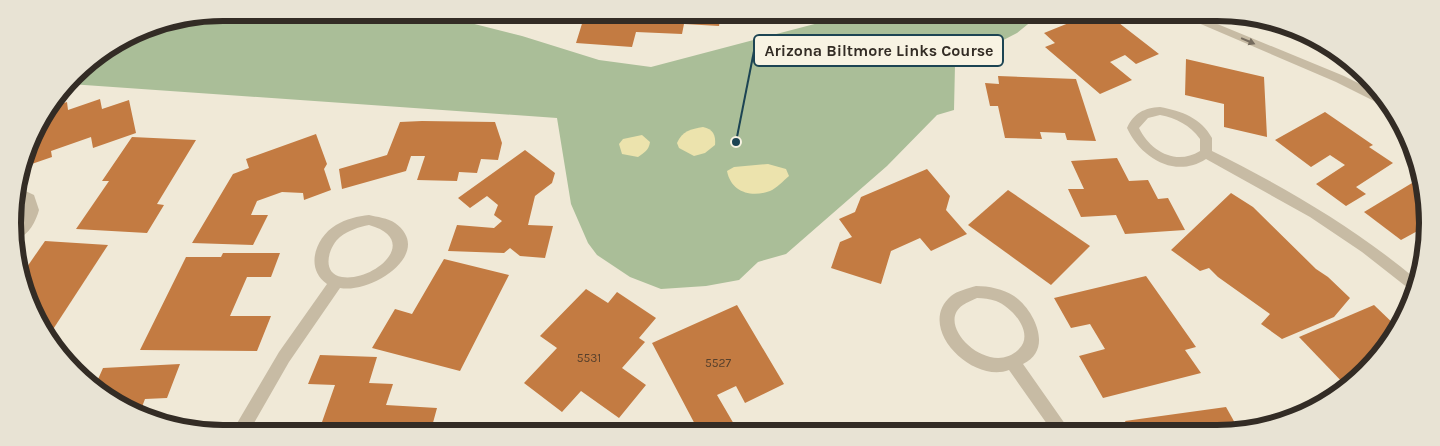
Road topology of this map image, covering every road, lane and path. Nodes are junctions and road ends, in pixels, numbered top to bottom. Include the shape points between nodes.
1 (1199, 21) edge
2 (1374, 96) edge
3 (1206, 153) junction
4 (23, 195) edge
5 (21, 228) edge
6 (336, 282) junction
7 (1410, 283) edge
8 (1014, 363) junction
9 (244, 425) edge
10 (1058, 425) edge

1 -> 2 street
3 - 3 street via 1206,138 1183,117 1160,111 1142,115 1136,121 1134,128 1142,146 1164,159 1189,162
3 - 7 street via 1284,193 1347,235
4 - 5 street via 32,202 33,210
6 - 6 street via 361,283 385,271 400,252 398,233 392,226 369,220 356,222 332,236 320,257 326,276
6 - 9 street via 284,358
8 - 8 street via 1024,356 1032,336 1030,324 1014,304 1002,296 976,292 954,302 948,312 947,324 958,348 985,364 1000,366
8 - 10 street

